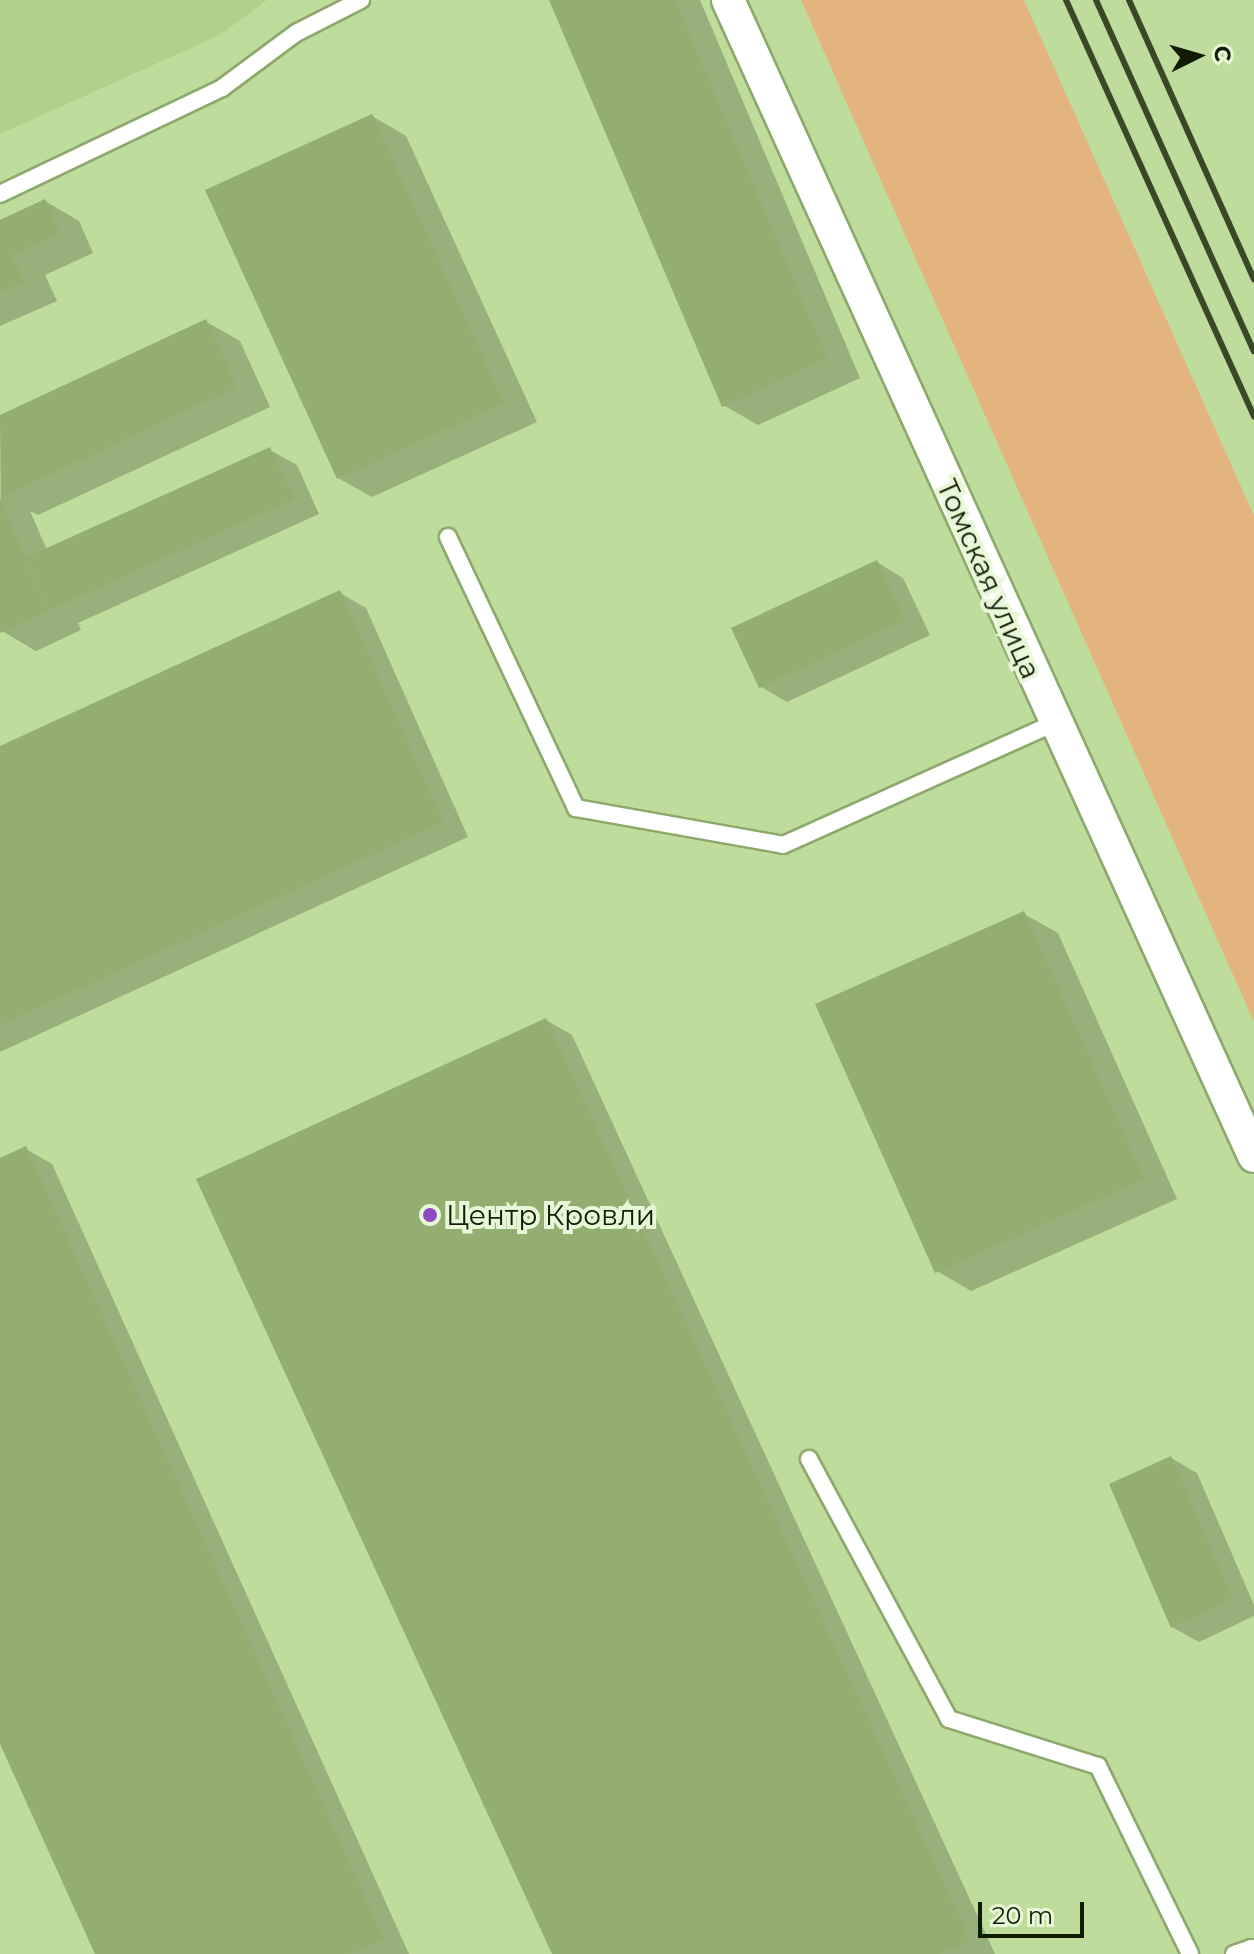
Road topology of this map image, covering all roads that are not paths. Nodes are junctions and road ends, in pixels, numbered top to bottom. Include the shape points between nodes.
1 (361, 0) edge
2 (728, 0) edge
3 (0, 194) edge
4 (448, 537) dead end
5 (1055, 723) junction
6 (1254, 1156) edge
7 (809, 1459) dead end
8 (1253, 1949) edge
9 (1190, 1954) edge
10 (1234, 1954) edge

1 - 3 lane via 296,33 222,88
2 - 5 street, Томская улица
4 - 5 lane via 576,808 783,845
5 - 6 street, Томская улица
7 - 9 lane via 949,1719 1098,1766
8 - 10 lane

